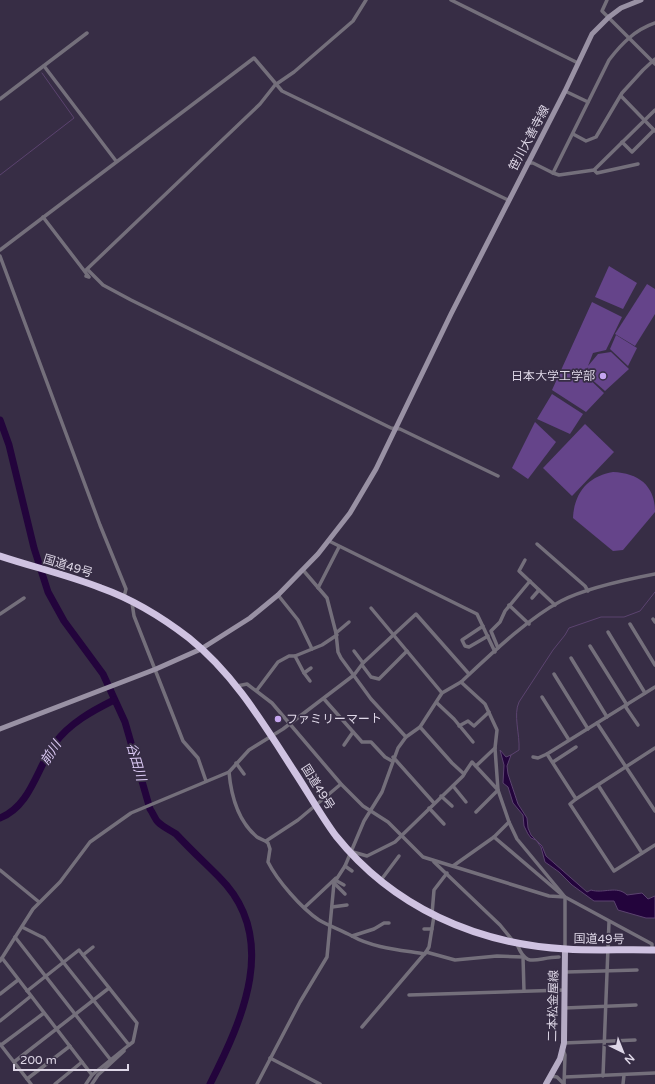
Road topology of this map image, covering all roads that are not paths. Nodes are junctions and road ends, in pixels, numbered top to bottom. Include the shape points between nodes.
1 (366, 0) edge
2 (451, 0) edge
3 (607, 0) edge
4 (641, 0) edge
5 (608, 17) junction
6 (655, 23) edge
7 (87, 33) dead end
8 (629, 37) junction
9 (654, 61) edge
10 (578, 63) junction
11 (44, 66) junction
12 (276, 85) junction
13 (565, 91) junction
14 (621, 96) junction
15 (0, 98) edge
16 (588, 102) junction
17 (655, 110) edge
18 (645, 120) junction
19 (655, 130) edge
20 (573, 134) junction
21 (622, 142) junction
22 (116, 161) junction
23 (527, 163) junction
24 (638, 164) dead end
25 (594, 170) junction
26 (553, 173) junction
27 (508, 200) junction
28 (43, 217) junction
29 (0, 248) edge
30 (0, 256) edge
31 (86, 270) junction
32 (86, 276) dead end
33 (395, 428) junction
34 (498, 476) dead end
35 (328, 541) junction
36 (537, 544) dead end
37 (339, 547) junction
38 (0, 556) edge
39 (525, 560) dead end
40 (303, 570) junction
41 (655, 574) edge
42 (530, 581) junction
43 (318, 588) junction
44 (539, 590) junction
45 (588, 591) junction
46 (278, 595) junction
47 (24, 598) dead end
48 (124, 598) junction
49 (532, 598) dead end
50 (132, 603) junction
51 (509, 605) junction
52 (555, 605) junction
53 (371, 608) dead end
54 (0, 614) edge
55 (349, 622) dead end
56 (528, 624) junction
57 (630, 624) dead end
58 (483, 626) junction
59 (608, 632) dead end
60 (337, 634) junction
61 (393, 635) junction
62 (488, 636) junction
63 (590, 646) dead end
64 (498, 648) junction
65 (201, 649) junction
66 (312, 649) junction
67 (354, 651) dead end
68 (407, 651) junction
69 (495, 652) junction
70 (295, 656) junction
71 (571, 658) dead end
72 (362, 664) junction
73 (655, 665) edge
74 (311, 668) dead end
75 (156, 669) junction
76 (304, 673) junction
77 (469, 674) junction
78 (554, 674) dead end
79 (354, 675) junction
80 (310, 680) dead end
81 (461, 682) junction
82 (237, 686) junction
83 (655, 687) edge
84 (257, 690) junction
85 (442, 693) junction
86 (646, 693) junction
87 (542, 698) dead end
88 (324, 699) junction
89 (437, 703) junction
90 (626, 705) junction
91 (489, 712) junction
92 (607, 717) junction
93 (597, 722) junction
94 (291, 724) junction
95 (460, 726) junction
96 (638, 726) dead end
97 (420, 727) junction
98 (588, 728) junction
99 (0, 729) edge
100 (353, 732) junction
101 (272, 737) junction
102 (406, 737) junction
103 (569, 740) junction
104 (472, 742) dead end
105 (344, 745) dead end
106 (576, 747) dead end
107 (495, 748) junction
108 (655, 748) edge
109 (547, 754) junction
110 (533, 757) dead end
111 (393, 759) junction
112 (552, 762) junction
113 (236, 764) junction
114 (476, 766) junction
115 (626, 766) junction
116 (229, 772) junction
117 (244, 774) dead end
118 (464, 774) junction
119 (206, 781) junction
120 (341, 784) junction
121 (598, 785) junction
122 (453, 786) junction
123 (498, 790) junction
124 (441, 796) junction
125 (576, 799) junction
126 (434, 802) junction
127 (466, 802) dead end
128 (316, 805) junction
129 (452, 806) dead end
130 (429, 808) junction
131 (369, 811) junction
132 (655, 811) edge
133 (476, 812) dead end
134 (509, 822) junction
135 (444, 824) dead end
136 (401, 836) junction
137 (494, 837) junction
138 (266, 841) junction
139 (655, 844) edge
140 (351, 852) junction
141 (642, 853) junction
142 (399, 856) dead end
143 (434, 861) junction
144 (345, 866) junction
145 (453, 866) junction
146 (0, 870) edge
147 (352, 871) dead end
148 (447, 874) junction
149 (336, 880) junction
150 (380, 881) junction
151 (344, 885) dead end
152 (345, 894) dead end
153 (566, 897) junction
154 (39, 902) junction
155 (347, 905) dead end
156 (332, 906) junction
157 (305, 907) junction
158 (433, 915) junction
159 (609, 922) junction
160 (389, 923) dead end
161 (330, 925) junction
162 (22, 927) junction
163 (424, 929) dead end
164 (432, 929) junction
165 (352, 936) junction
166 (15, 937) junction
167 (516, 944) junction
168 (94, 947) dead end
169 (565, 949) junction
170 (607, 950) junction
171 (654, 950) edge
172 (426, 953) junction
173 (83, 955) junction
174 (523, 957) junction
175 (559, 957) dead end
176 (1, 959) edge
177 (63, 962) junction
178 (637, 970) dead end
179 (607, 971) junction
180 (566, 972) junction
181 (45, 976) junction
182 (18, 980) junction
183 (109, 988) junction
184 (565, 990) junction
185 (27, 991) junction
186 (524, 991) junction
187 (0, 994) edge
188 (409, 995) dead end
189 (31, 996) junction
190 (93, 1000) junction
191 (636, 1005) dead end
192 (605, 1006) junction
193 (565, 1008) junction
194 (44, 1013) junction
195 (75, 1015) junction
196 (0, 1021) edge
197 (362, 1027) dead end
198 (57, 1029) junction
199 (636, 1040) dead end
200 (605, 1041) junction
201 (0, 1045) edge
202 (129, 1045) junction
203 (70, 1046) junction
204 (564, 1046) junction
205 (125, 1048) junction
206 (270, 1058) junction
207 (110, 1059) junction
208 (14, 1062) junction
209 (82, 1062) junction
210 (655, 1073) edge
211 (92, 1075) junction
212 (624, 1075) junction
213 (551, 1076) junction
214 (603, 1076) junction
215 (565, 1077) junction
216 (27, 1079) junction
217 (31, 1084) edge
218 (55, 1084) edge
219 (86, 1084) edge
220 (92, 1084) edge
221 (257, 1084) edge
222 (320, 1084) edge
223 (546, 1084) edge
224 (564, 1084) edge
225 (623, 1084) edge

1 - 12 street via 353,22
2 - 10 street
3 - 5 street via 602,11
4 - 5 street, 笹川大善寺線 via 621,8
5 - 8 street
5 - 10 street, 笹川大善寺線 via 592,34
6 - 8 street
7 - 11 street
8 - 9 street
8 - 16 street via 609,60
9 - 14 street
10 - 13 street, 笹川大善寺線
11 - 15 street
11 - 22 street
12 - 22 street via 257,59 253,58
12 - 27 street via 282,91
12 - 31 street via 260,104
13 - 16 street
13 - 23 street, 笹川大善寺線
14 - 18 street
14 - 20 street via 596,137 586,141
16 - 20 street
17 - 18 street
18 - 19 street
18 - 21 street
19 - 21 street via 632,152
20 - 26 street
21 - 25 street
22 - 28 street
23 - 26 street via 533,163
23 - 27 street, 笹川大善寺線
24 - 25 street via 597,173
25 - 26 street via 559,175
27 - 33 street, 笹川大善寺線
28 - 29 street
28 - 31 street
30 - 48 street via 126,589
31 - 32 street via 89,276
31 - 33 street via 103,285 131,300
33 - 34 street
33 - 35 street, 笹川大善寺線 via 359,498
35 - 37 street
35 - 40 street, 笹川大善寺線
36 - 45 street
37 - 43 street
37 - 58 street via 477,614
38 - 48 highway, 国道49号 via 92,584
39 - 42 street via 519,571
40 - 43 street
40 - 46 street, 笹川大善寺線
41 - 45 street
42 - 44 street
42 - 51 street
43 - 60 street via 329,602
44 - 49 street
44 - 52 street
45 - 52 street
46 - 65 street, 笹川大善寺線 via 250,618
46 - 66 street via 298,620
47 - 54 street
48 - 50 highway, 国道49号
50 - 65 highway, 国道49号 via 174,628
50 - 75 street via 134,616
51 - 56 street
51 - 64 street via 500,622 491,631
52 - 56 street
53 - 61 street
55 - 60 street
56 - 64 street
57 - 73 street
58 - 62 street
58 - 62 street via 462,640 469,647
59 - 86 street
60 - 66 street
60 - 79 street via 339,655
61 - 68 street
61 - 72 street
61 - 77 street via 416,614
62 - 69 street
63 - 90 street
64 - 69 street
65 - 75 street, 笹川大善寺線
65 - 82 highway, 国道49号
66 - 70 street
67 - 72 street
68 - 72 street via 378,679 371,677
68 - 85 street
69 - 77 street
70 - 76 street
70 - 84 street via 278,662
71 - 92 street
72 - 79 street
74 - 76 street
75 - 99 street, 笹川大善寺線
75 - 119 street via 183,741 198,758
76 - 80 street
77 - 81 street
78 - 98 street
79 - 88 street
79 - 102 street via 371,699
81 - 85 street
81 - 91 street via 485,704
82 - 84 street via 247,684
82 - 101 highway, 国道49号
83 - 86 street
84 - 94 street
85 - 89 street
86 - 90 street
87 - 103 street
88 - 94 street
88 - 100 street
89 - 95 street
89 - 97 street
90 - 92 street
90 - 96 street
91 - 95 street via 474,726 468,721
91 - 107 street via 496,730
92 - 93 street
93 - 98 street
93 - 115 street
94 - 101 street
94 - 120 street
95 - 104 street
97 - 102 street
97 - 118 street
98 - 103 street
100 - 105 street
100 - 111 street via 363,743 371,742 384,757
101 - 113 street via 249,750
101 - 128 highway, 国道49号
102 - 111 street
103 - 109 street
106 - 112 street
107 - 114 street
107 - 123 street
108 - 115 street
109 - 110 street via 538,758
109 - 112 street
111 - 126 street
111 - 131 street via 382,792
112 - 125 street
113 - 116 street
113 - 117 street
114 - 118 street via 472,762
114 - 123 street
115 - 121 street
115 - 132 street
116 - 119 street
116 - 138 street via 231,794 242,819 257,837
118 - 122 street
119 - 154 street via 120,819 90,842 60,882
120 - 128 street
120 - 131 street
121 - 125 street
121 - 141 street
122 - 124 street
122 - 127 street
123 - 133 street
123 - 134 street
124 - 126 street
124 - 129 street
125 - 141 street via 570,804 614,871
126 - 130 street
128 - 138 street
128 - 140 highway, 国道49号 via 335,834
130 - 135 street
130 - 136 street
131 - 136 street via 388,822
131 - 140 street
134 - 137 street
134 - 153 street via 517,839
136 - 140 street via 389,846 371,855 364,856
136 - 143 street via 423,857
137 - 145 street
137 - 153 street via 524,865
138 - 157 street via 270,846 268,862 285,889
139 - 141 street
140 - 144 street
140 - 150 highway, 国道49号
142 - 150 street
143 - 145 street
143 - 148 street
144 - 147 street
144 - 149 street
145 - 153 street via 549,896
146 - 154 street
148 - 158 street via 434,890
148 - 167 street
149 - 151 street
149 - 152 street
149 - 156 street
149 - 157 street
150 - 158 highway, 国道49号
153 - 159 street
153 - 169 street
154 - 162 street
155 - 156 street
156 - 161 street
157 - 161 street via 319,920
158 - 164 street
158 - 167 highway, 国道49号 via 462,928
159 - 170 street
159 - 171 street via 652,944
160 - 165 street via 384,922 374,929
161 - 165 street
161 - 206 street via 327,958
162 - 166 street
162 - 177 street via 44,938
163 - 164 street
164 - 172 street
165 - 172 street via 382,946
166 - 176 street
166 - 181 street
167 - 169 highway, 国道49号
167 - 174 street
168 - 173 street
169 - 170 highway, 国道49号
169 - 180 main road, 二本松金屋線
170 - 171 highway, 国道49号
170 - 179 street
172 - 174 street via 455,960 497,956
172 - 197 street
173 - 177 street via 79,950
173 - 183 street
174 - 175 street via 528,960
174 - 186 street
176 - 182 street
177 - 181 street
177 - 190 street
178 - 179 street
179 - 180 street
179 - 192 street
180 - 184 main road, 二本松金屋線
181 - 185 street
181 - 195 street
182 - 185 street
182 - 187 street
183 - 190 street
183 - 202 street via 137,1023 133,1042
184 - 186 street
184 - 193 main road, 二本松金屋線
185 - 189 street
186 - 188 street
189 - 194 street
189 - 196 street
190 - 195 street
190 - 202 street
191 - 192 street
192 - 193 street
192 - 200 street
193 - 204 main road, 二本松金屋線
194 - 198 street
194 - 201 street
195 - 198 street
195 - 207 street
198 - 203 street
198 - 208 street
199 - 200 street
200 - 204 street
200 - 214 street
201 - 208 street
202 - 205 street
203 - 209 street
203 - 216 street
204 - 213 main road, 二本松金屋線
204 - 215 street
205 - 207 street
205 - 220 street
206 - 221 street
206 - 222 street
207 - 211 street
208 - 216 street
209 - 211 street
209 - 218 street
210 - 212 street
211 - 219 street
212 - 214 street
212 - 225 street
213 - 223 main road, 二本松金屋線
213 - 224 street
214 - 215 street
215 - 224 street
216 - 217 street

